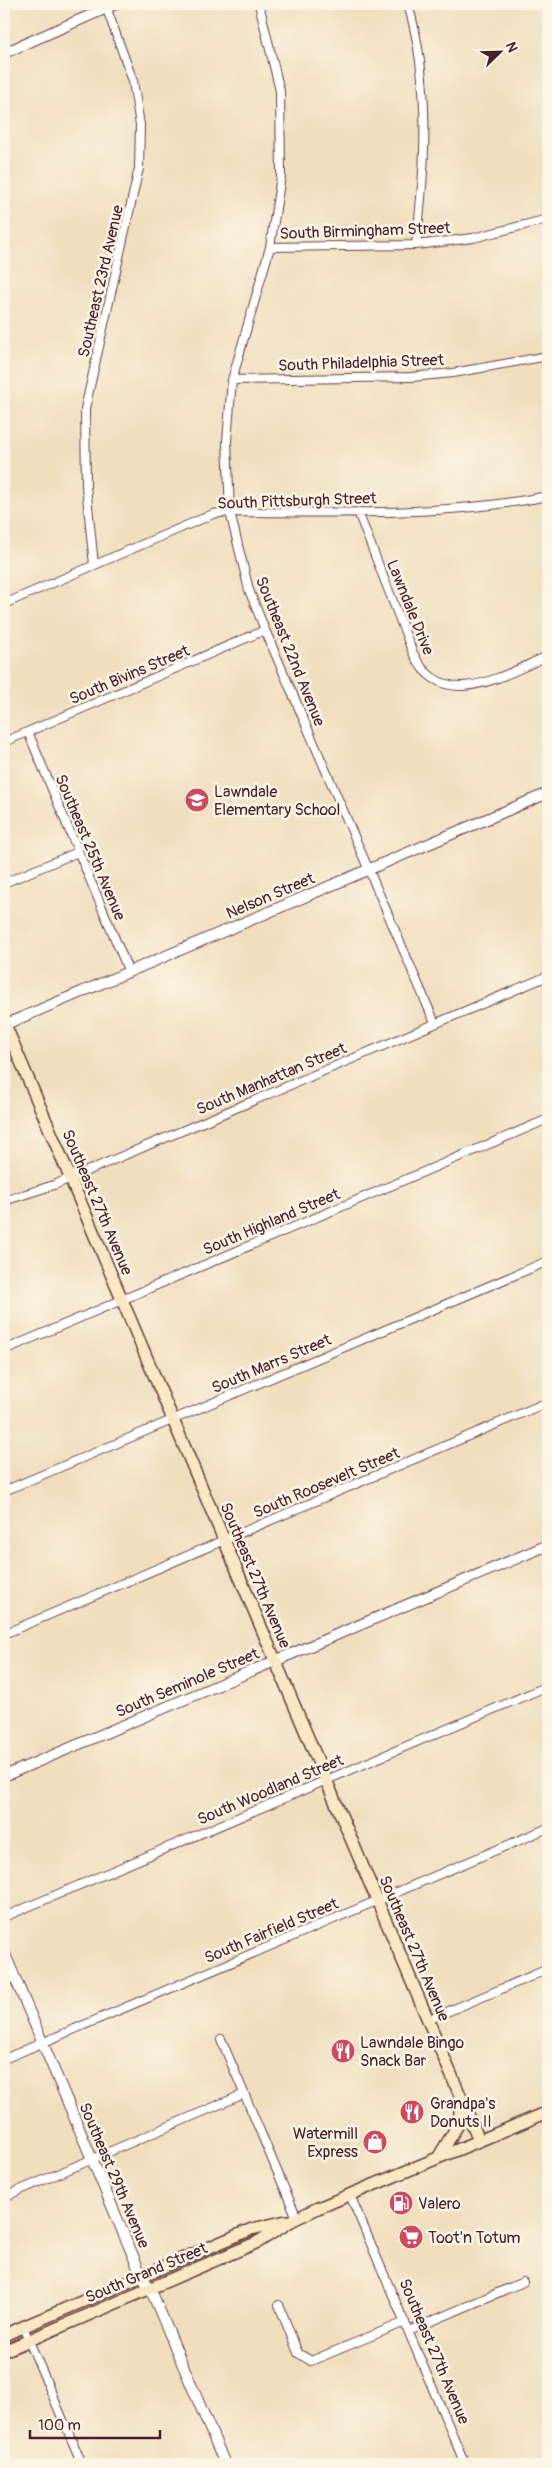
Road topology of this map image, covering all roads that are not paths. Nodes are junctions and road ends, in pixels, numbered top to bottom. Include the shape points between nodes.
1 (259, 4) edge
2 (408, 4) edge
3 (109, 5) edge
4 (4, 53) edge
5 (548, 219) edge
6 (416, 245) junction
7 (270, 247) junction
8 (548, 356) edge
9 (232, 380) junction
10 (548, 496) edge
11 (230, 512) junction
12 (358, 512) junction
13 (94, 565) junction
14 (4, 604) edge
15 (265, 630) junction
16 (548, 656) edge
17 (28, 732) junction
18 (4, 742) edge
19 (548, 793) edge
20 (78, 852) junction
21 (368, 868) junction
22 (4, 883) edge
23 (129, 972) junction
24 (548, 976) edge
25 (435, 1023) junction
26 (4, 1024) edge
27 (548, 1119) edge
28 (70, 1178) junction
29 (4, 1201) edge
30 (548, 1261) edge
31 (122, 1300) junction
32 (4, 1350) edge
33 (548, 1402) edge
34 (173, 1419) junction
35 (4, 1491) edge
36 (224, 1540) junction
37 (548, 1545) edge
38 (4, 1634) edge
39 (275, 1661) junction
40 (548, 1686) edge
41 (4, 1776) edge
42 (326, 1780) junction
43 (548, 1828) edge
44 (377, 1900) junction
45 (4, 1917) edge
46 (4, 1952) edge
47 (548, 1969) edge
48 (428, 2020) junction
49 (221, 2039) dead end
50 (42, 2042) junction
51 (4, 2059) edge
52 (244, 2094) junction
53 (461, 2099) junction
54 (548, 2112) edge
55 (479, 2140) junction
56 (438, 2158) junction
57 (92, 2159) junction
58 (350, 2195) junction
59 (4, 2197) edge
60 (297, 2218) junction
61 (142, 2277) junction
62 (523, 2282) dead end
63 (150, 2288) junction
64 (279, 2305) dead end
65 (405, 2322) junction
66 (23, 2327) junction
67 (409, 2331) junction
68 (4, 2335) edge
69 (29, 2340) junction
70 (4, 2351) edge
71 (82, 2464) edge
72 (225, 2464) edge
73 (465, 2464) edge

1 - 7 street, Southeast 22nd Avenue via 280,91 281,176
2 - 6 street via 425,109 424,179
3 - 4 street
3 - 13 street, Southeast 23rd Avenue via 133,81 140,125 139,168 85,409 86,486
5 - 6 street, South Birmingham Street via 473,238
6 - 7 street, South Birmingham Street
7 - 9 street, Southeast 22nd Avenue
8 - 9 street, South Philadelphia Street via 411,377
9 - 11 street, Southeast 22nd Avenue via 227,441
10 - 12 street, South Pittsburgh Street via 478,507
11 - 12 street, South Pittsburgh Street
11 - 13 street, South Pittsburgh Street via 213,514
11 - 15 street, Southeast 22nd Avenue via 249,590
12 - 16 street, Lawndale Drive via 413,653 434,679 458,687 471,687
13 - 14 street, South Pittsburgh Street
15 - 17 street, South Bivins Street
15 - 21 street, Southeast 22nd Avenue
17 - 18 street, South Bivins Street
17 - 20 street, Southeast 25th Avenue
19 - 21 street, Nelson Street
20 - 22 street
20 - 23 street, Southeast 25th Avenue
21 - 23 street, Nelson Street
21 - 25 street, Southeast 22nd Avenue
23 - 26 street, Nelson Street
24 - 25 street, South Manhattan Street
25 - 28 street, South Manhattan Street
26 - 28 main road, Southeast 27th Avenue
27 - 31 street, South Highland Street
28 - 29 street, South Manhattan Street
28 - 31 main road, Southeast 27th Avenue
30 - 34 street, South Marrs Street
31 - 32 street, South Highland Street
31 - 34 main road, Southeast 27th Avenue
33 - 36 street, South Roosevelt Street
34 - 35 street, South Marrs Street
34 - 36 main road, Southeast 27th Avenue
36 - 38 street, South Roosevelt Street
36 - 39 main road, Southeast 27th Avenue
37 - 39 street, South Seminole Street
39 - 41 street, South Seminole Street
39 - 42 main road, Southeast 27th Avenue
40 - 42 street, South Woodland Street
42 - 44 main road, Southeast 27th Avenue
42 - 45 street, South Woodland Street
43 - 44 street, South Fairfield Street
44 - 48 main road, Southeast 27th Avenue
44 - 50 street, South Fairfield Street
46 - 50 street, Southeast 29th Avenue
47 - 48 street
48 - 53 main road, Southeast 27th Avenue
49 - 52 street
50 - 51 street, South Fairfield Street
50 - 57 street, Southeast 29th Avenue
52 - 57 street
52 - 60 street
53 - 55 main road, Southeast 27th Avenue
53 - 56 main road via 459,2123
54 - 55 main road, South Grand Street
55 - 56 main road, South Grand Street
56 - 58 main road, South Grand Street
57 - 59 street
57 - 61 street, Southeast 29th Avenue
58 - 60 main road, South Grand Street
58 - 65 street, Southeast 27th Avenue
60 - 61 main road, South Grand Street via 252,2229
60 - 63 main road, South Grand Street via 258,2242
61 - 63 street, Southeast 29th Avenue
61 - 66 main road, South Grand Street
62 - 67 street
63 - 69 main road, South Grand Street
63 - 72 street, Southeast 29th Avenue
64 - 65 street via 298,2353 311,2361
65 - 67 street, Southeast 27th Avenue
66 - 68 main road, South Grand Street
66 - 69 street
67 - 73 street, Southeast 27th Avenue
69 - 70 main road, South Grand Street
69 - 71 street

